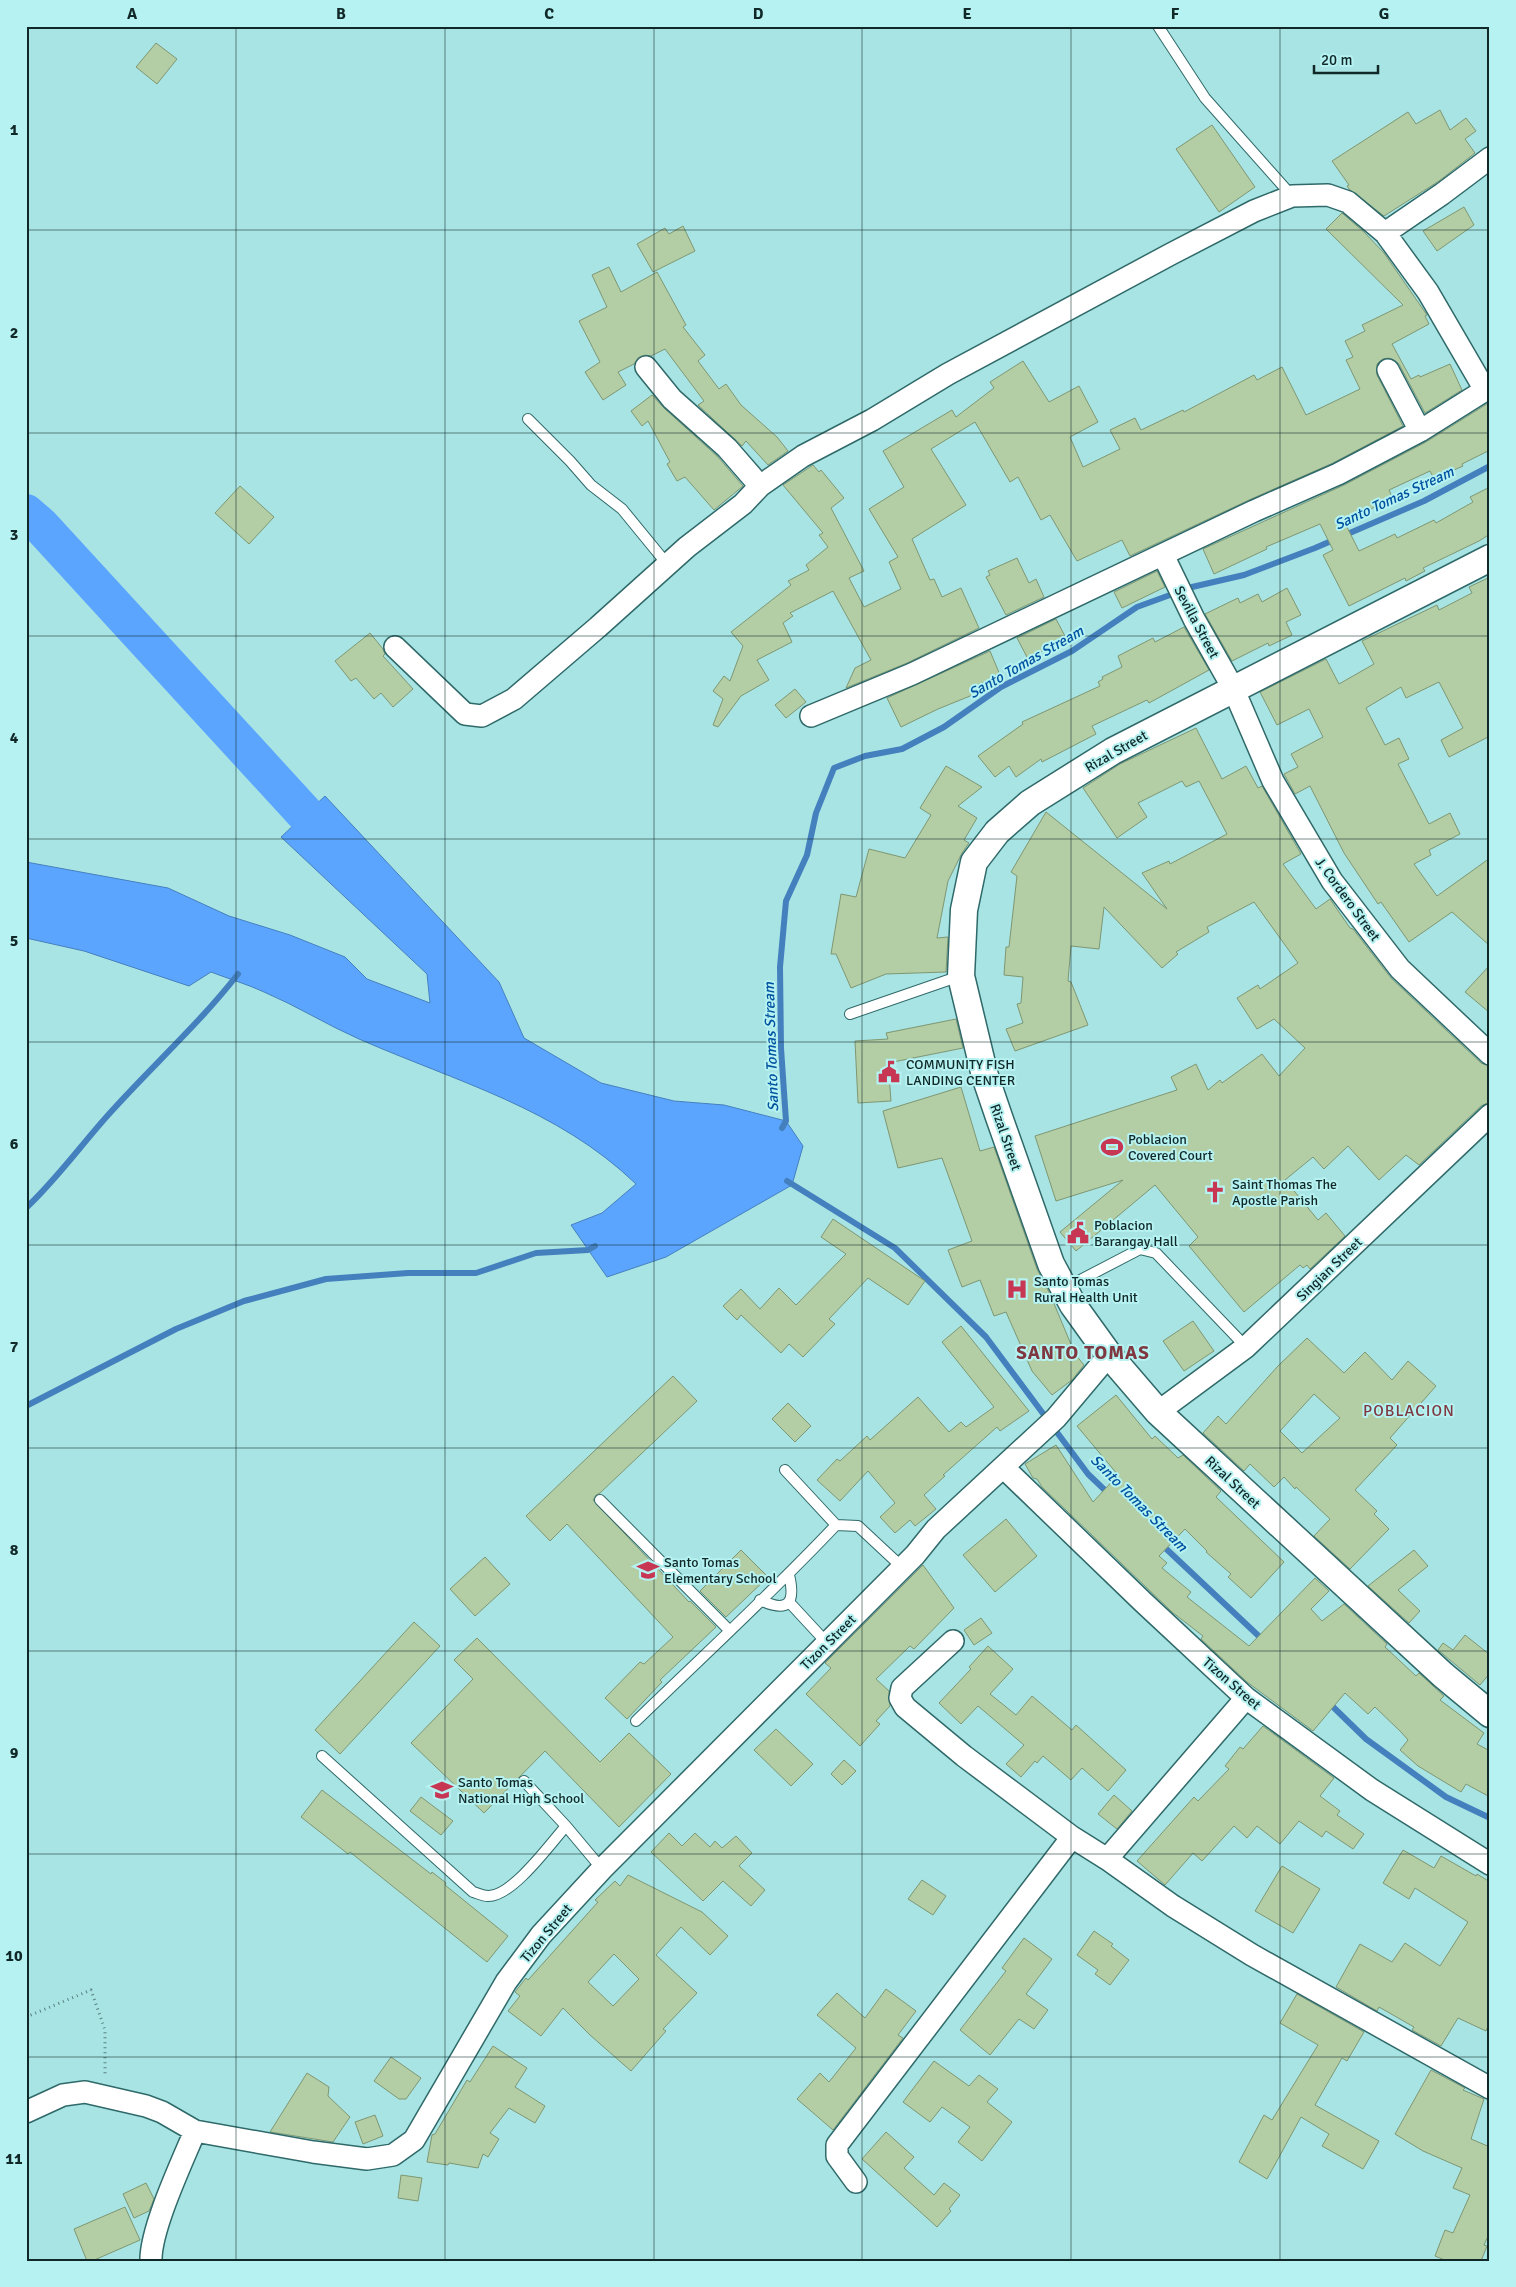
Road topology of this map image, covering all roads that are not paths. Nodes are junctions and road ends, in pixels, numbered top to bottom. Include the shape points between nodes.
1 (1158, 26) edge
2 (1490, 158) edge
3 (1292, 196) junction
4 (1385, 233) junction
5 (646, 368) dead end
6 (1388, 370) dead end
7 (1488, 389) edge
8 (528, 419) dead end
9 (1420, 431) junction
10 (760, 486) junction
11 (1163, 555) junction
12 (1490, 558) edge
13 (667, 564) junction
14 (395, 646) dead end
15 (1233, 688) junction
16 (811, 716) dead end
17 (961, 976) junction
18 (850, 1014) dead end
19 (1490, 1054) edge
20 (1490, 1115) edge
21 (1064, 1288) junction
22 (1246, 1347) junction
23 (1109, 1355) junction
24 (1158, 1412) junction
25 (1003, 1467) junction
26 (785, 1470) dead end
27 (600, 1500) dead end
28 (836, 1525) junction
29 (903, 1568) junction
30 (789, 1575) junction
31 (760, 1600) junction
32 (789, 1602) junction
33 (729, 1630) junction
34 (953, 1641) dead end
35 (827, 1643) junction
36 (1246, 1698) junction
37 (1490, 1714) edge
38 (636, 1721) dead end
39 (322, 1756) dead end
40 (524, 1781) dead end
41 (566, 1826) junction
42 (1072, 1838) junction
43 (1107, 1859) junction
44 (1490, 1864) edge
45 (602, 1869) junction
46 (1490, 2088) edge
47 (26, 2112) edge
48 (195, 2131) junction
49 (856, 2182) dead end
50 (152, 2261) edge

1 - 3 lane via 1205,98
2 - 4 street
3 - 4 street via 1328,195 1348,202
3 - 10 street via 1254,211 948,374 872,420 803,456
4 - 7 street via 1428,292
5 - 10 street via 672,399 727,448
6 - 9 street
7 - 9 street
8 - 13 lane via 591,485 622,509
9 - 11 street via 1338,474
10 - 13 street via 743,504
11 - 15 street, Sevilla Street
11 - 16 street via 912,674
12 - 15 street, Rizal Street
13 - 14 street via 514,698 482,716 465,714
15 - 17 street, Rizal Street via 1113,751 1030,802 996,832 974,862 964,910
15 - 19 street, J. Cordero Street via 1273,781 1332,880 1400,969
17 - 18 lane
17 - 21 street, Rizal Street via 985,1076 1051,1264
20 - 22 street, Singian Street
21 - 22 lane via 1140,1249 1156,1253
21 - 23 street, Rizal Street
22 - 24 street, Singian Street
23 - 24 street, Rizal Street
23 - 25 street, Tizon Street via 1056,1418
24 - 37 street, Rizal Street via 1443,1676
25 - 29 street, Tizon Street via 936,1529
25 - 36 street, Tizon Street
26 - 28 lane
27 - 33 lane
28 - 29 lane via 858,1526
28 - 30 lane
29 - 35 street, Tizon Street
30 - 31 lane
30 - 32 lane via 792,1597
31 - 32 lane via 772,1606 783,1606
31 - 33 lane
32 - 35 lane
33 - 38 lane
34 - 42 street via 902,1688 900,1698 905,1707
35 - 45 street, Tizon Street
36 - 43 street
36 - 44 street, Tizon Street via 1372,1790
39 - 41 lane via 472,1892 489,1896 518,1881
40 - 41 lane
41 - 45 lane
42 - 43 street
42 - 49 street via 837,2145 837,2156
43 - 46 street via 1173,1906 1252,1955
45 - 48 street, Tizon Street via 540,1935 506,1982 414,2140 393,2155 367,2159
47 - 48 street, Tizon Street via 63,2095 85,2092 154,2109
48 - 50 street via 157,2230

